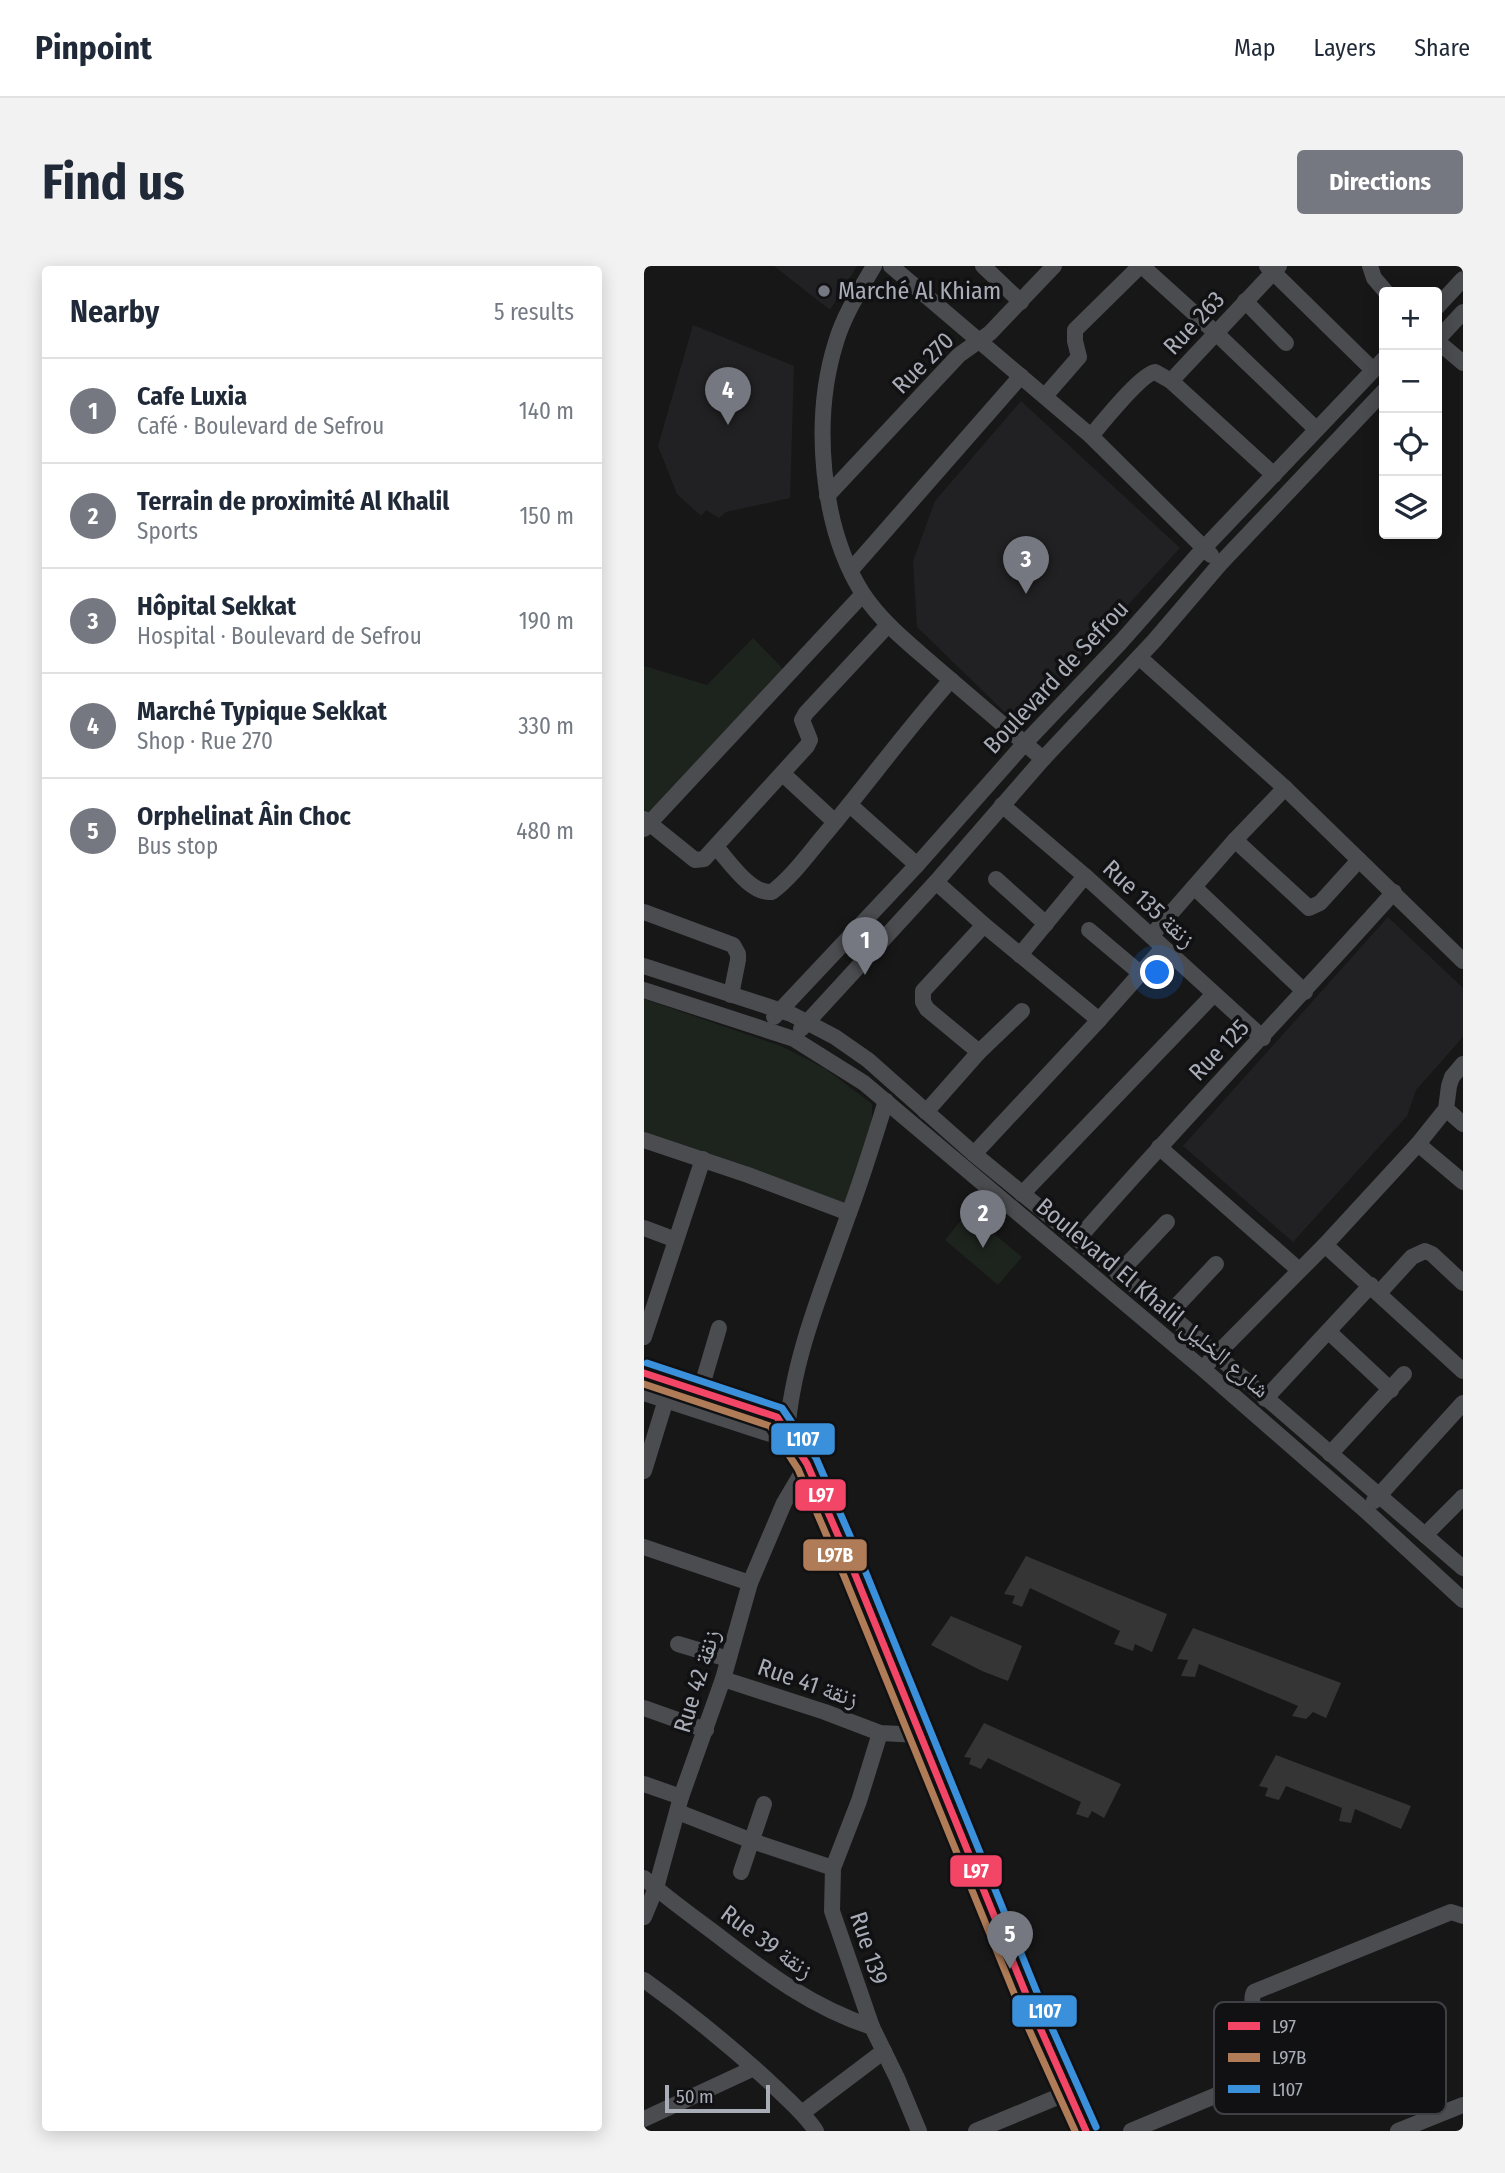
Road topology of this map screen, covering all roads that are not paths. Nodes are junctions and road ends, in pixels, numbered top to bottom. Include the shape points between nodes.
1 (874, 266) edge
2 (891, 266) edge
3 (983, 266) edge
4 (1054, 266) edge
5 (1141, 266) edge
6 (1370, 266) edge
7 (1273, 268) edge
8 (1463, 279) edge
9 (1382, 287) edge
10 (1245, 301) junction
11 (1021, 302) junction
12 (1442, 302) edge
13 (1463, 312) edge
14 (1216, 333) junction
15 (1442, 335) edge
16 (980, 341) junction
17 (1286, 343) dead end
18 (1442, 344) edge
19 (1463, 363) edge
20 (1379, 365) edge
21 (1021, 376) junction
22 (1171, 380) junction
23 (1045, 396) junction
24 (1379, 396) edge
25 (1316, 429) junction
26 (1091, 436) junction
27 (1274, 475) junction
28 (827, 496) junction
29 (1203, 549) junction
30 (1220, 564) junction
31 (851, 570) junction
32 (863, 594) junction
33 (888, 625) junction
34 (1135, 626) junction
35 (1154, 641) junction
36 (1139, 657) junction
37 (951, 680) junction
38 (1025, 743) junction
39 (1043, 759) junction
40 (783, 774) junction
41 (1285, 788) junction
42 (850, 805) junction
43 (1002, 805) junction
44 (835, 822) junction
45 (646, 824) edge
46 (1235, 839) junction
47 (716, 847) junction
48 (1359, 860) junction
49 (917, 865) junction
50 (1085, 876) junction
51 (996, 879) dead end
52 (936, 882) junction
53 (1194, 887) junction
54 (1394, 892) junction
55 (644, 912) edge
56 (1046, 924) junction
57 (984, 925) junction
58 (1089, 930) dead end
59 (1157, 942) junction
60 (1020, 955) junction
61 (1462, 958) edge
62 (644, 966) edge
63 (1140, 973) junction
64 (644, 990) edge
65 (1305, 992) junction
66 (1214, 994) junction
67 (730, 995) junction
68 (780, 1010) junction
69 (1022, 1011) dead end
70 (1099, 1020) junction
71 (807, 1021) junction
72 (765, 1028) junction
73 (1263, 1038) junction
74 (794, 1040) junction
75 (979, 1052) junction
76 (1463, 1064) edge
77 (886, 1101) junction
78 (1446, 1109) junction
79 (900, 1112) junction
80 (926, 1112) junction
81 (1463, 1124) edge
82 (644, 1140) edge
83 (873, 1144) junction
84 (1418, 1144) junction
85 (1158, 1147) junction
86 (974, 1154) junction
87 (703, 1159) junction
88 (1463, 1181) edge
89 (1022, 1194) junction
90 (849, 1213) junction
91 (1167, 1222) dead end
92 (644, 1228) edge
93 (1078, 1239) junction
94 (676, 1240) junction
95 (1325, 1245) junction
96 (1216, 1264) dead end
97 (1299, 1270) junction
98 (1118, 1274) junction
99 (1463, 1283) edge
100 (1375, 1289) junction
101 (1169, 1314) junction
102 (719, 1328) dead end
103 (1329, 1332) junction
104 (644, 1337) edge
105 (1215, 1356) junction
106 (1203, 1369) junction
107 (1462, 1369) edge
108 (644, 1373) edge
109 (1404, 1374) dead end
110 (671, 1382) junction
111 (1391, 1390) junction
112 (700, 1392) junction
113 (644, 1393) edge
114 (1265, 1399) junction
115 (665, 1400) junction
116 (1463, 1403) edge
117 (787, 1434) junction
118 (1330, 1454) junction
119 (807, 1464) junction
120 (644, 1471) edge
121 (1379, 1495) junction
122 (1463, 1497) edge
123 (1366, 1511) junction
124 (1425, 1535) junction
125 (644, 1547) edge
126 (1463, 1568) edge
127 (750, 1583) junction
128 (1463, 1601) edge
129 (678, 1644) dead end
130 (728, 1659) junction
131 (723, 1679) junction
132 (644, 1708) edge
133 (706, 1730) junction
134 (880, 1733) junction
135 (920, 1735) junction
136 (644, 1784) edge
137 (764, 1804) dead end
138 (680, 1805) junction
139 (752, 1842) junction
140 (833, 1868) junction
141 (741, 1872) dead end
142 (650, 1883) edge
143 (1463, 1916) edge
144 (644, 1917) edge
145 (644, 1980) edge
146 (1252, 2002) edge
147 (872, 2027) junction
148 (884, 2051) junction
149 (754, 2068) junction
150 (1067, 2093) junction
151 (1214, 2096) edge
152 (1463, 2105) edge
153 (802, 2113) junction
154 (1446, 2113) edge
155 (1444, 2114) edge
156 (644, 2119) edge
157 (1416, 2127) edge
158 (816, 2131) edge
159 (919, 2131) edge
160 (976, 2131) edge
161 (1086, 2131) edge
162 (1131, 2131) edge
163 (1398, 2131) edge

1 - 28 street via 843,321 827,372 822,417
2 - 16 street
3 - 11 street
4 - 11 street, Rue 270
5 - 14 street
5 - 23 street via 1075,330 1079,357
6 - 9 street
7 - 10 street, Rue 263
7 - 20 street
8 - 12 street
10 - 14 street, Rue 263
10 - 17 street
11 - 16 street, Rue 270
13 - 15 street
14 - 22 street, Rue 263
14 - 25 street
16 - 21 street
16 - 28 street, Rue 270 via 959,355
18 - 19 street
20 - 25 street, Boulevard de Sefrou
21 - 23 street
21 - 31 street
22 - 26 street via 1155,372 1148,374
22 - 27 street
23 - 26 street
24 - 30 street, Boulevard de Sefrou
25 - 27 street, Boulevard de Sefrou
26 - 29 street
27 - 29 street, Boulevard de Sefrou
28 - 31 street
29 - 30 street
29 - 34 street, Boulevard de Sefrou
30 - 35 street, Boulevard de Sefrou
31 - 32 street
32 - 33 street
32 - 45 street
33 - 37 street
33 - 40 street via 806,713 803,726 810,740
34 - 35 street
34 - 38 street, Boulevard de Sefrou
35 - 36 street, Boulevard de Sefrou
36 - 39 street, Boulevard de Sefrou
36 - 41 street
37 - 38 street
37 - 42 street
38 - 39 street
38 - 49 street, Boulevard de Sefrou
39 - 43 street, Boulevard de Sefrou
40 - 44 street
40 - 47 street
41 - 46 street
41 - 48 street
42 - 44 street
42 - 49 street
43 - 50 street, Rue 135 زنقة
43 - 52 street, Boulevard de Sefrou
44 - 47 street via 772,892 751,885
45 - 47 street via 695,860 702,860
46 - 48 street via 1304,906 1313,908
46 - 53 street
48 - 54 street
49 - 68 street, Boulevard de Sefrou
50 - 56 street
50 - 59 street, Rue 135 زنقة
51 - 56 street
52 - 57 street
52 - 71 street, Boulevard de Sefrou
53 - 59 street
53 - 65 street
54 - 61 street
54 - 65 street, Rue 125
55 - 67 street via 733,945 738,960
56 - 60 street
57 - 60 street
57 - 75 street via 923,991 927,1009
58 - 63 street
59 - 63 street
59 - 66 street, Rue 135 زنقة
60 - 70 street
62 - 67 street, Boulevard El Khalil شارع الخليل
63 - 70 street
64 - 72 street, Boulevard El Khalil شارع الخليل
65 - 73 street, Rue 125
66 - 73 street, Rue 135 زنقة
66 - 89 street
67 - 68 street, Boulevard El Khalil شارع الخليل
68 - 71 street, Boulevard El Khalil شارع الخليل
68 - 72 street, Boulevard de Sefrou
69 - 75 street
70 - 86 street
71 - 74 street, Boulevard de Sefrou
71 - 80 street, Boulevard El Khalil شارع الخليل via 868,1060
72 - 74 street, Boulevard El Khalil شارع الخليل
73 - 85 street, Rue 125
74 - 77 street, Boulevard El Khalil شارع الخليل
75 - 80 street
76 - 78 street via 1452,1077
77 - 79 street, Boulevard El Khalil شارع الخليل
77 - 83 street
78 - 81 street
78 - 84 street
79 - 83 street
79 - 106 street, Boulevard El Khalil شارع الخليل
80 - 86 street, Boulevard El Khalil شارع الخليل
82 - 87 street
83 - 90 street
84 - 88 street
84 - 95 street
85 - 93 street, Rue 125
85 - 97 street
86 - 89 street, Boulevard El Khalil شارع الخليل
87 - 90 street
87 - 94 street
89 - 93 street, Boulevard El Khalil شارع الخليل
90 - 117 street via 803,1345
91 - 98 street
92 - 94 street
93 - 98 street, Boulevard El Khalil شارع الخليل
94 - 104 street
95 - 97 street
95 - 100 street
96 - 101 street
97 - 105 street
98 - 101 street, Boulevard El Khalil شارع الخليل
99 - 100 street via 1425,1251
100 - 103 street
100 - 107 street
101 - 105 street, Boulevard El Khalil شارع الخليل
102 - 112 street
103 - 111 street
103 - 114 street
105 - 106 street
105 - 114 street, Boulevard El Khalil شارع الخليل
106 - 123 street, Boulevard El Khalil شارع الخليل
108 - 110 street
109 - 111 street
110 - 112 street
110 - 115 street
111 - 118 street
112 - 117 street via 777,1418
113 - 115 street
114 - 118 street, Boulevard El Khalil شارع الخليل
115 - 117 street via 770,1434
115 - 120 street
116 - 121 street
117 - 119 street
118 - 121 street, Boulevard El Khalil شارع الخليل
119 - 127 street, Rue 42 زنقة via 784,1503
119 - 135 street
121 - 123 street
121 - 124 street, Boulevard El Khalil شارع الخليل
122 - 124 street
123 - 128 street, Boulevard El Khalil شارع الخليل
124 - 126 street, Boulevard El Khalil شارع الخليل
125 - 127 street
127 - 130 street, Rue 42 زنقة
129 - 130 street
130 - 131 street, Rue 42 زنقة
131 - 133 street, Rue 42 زنقة
131 - 134 street, Rue 41 زنقة
132 - 133 street
133 - 138 street, Rue 42 زنقة
134 - 135 street, Rue 41 زنقة
134 - 140 street, Rue 139
135 - 150 street
136 - 138 street
137 - 139 street
138 - 139 street
138 - 142 street, Rue 42 زنقة
139 - 140 street
139 - 141 street
140 - 147 street, Rue 139 via 834,1922
142 - 144 street, Rue 42 زنقة
142 - 147 street, Rue 39 زنقة via 812,2002
143 - 146 street via 1451,1912 1254,1992
145 - 149 street
147 - 148 street, Rue 139
148 - 153 street
148 - 159 street, Rue 139
149 - 153 street
149 - 156 street
150 - 160 street
150 - 161 street
151 - 162 street
152 - 154 street
153 - 158 street
155 - 157 street
157 - 163 street

